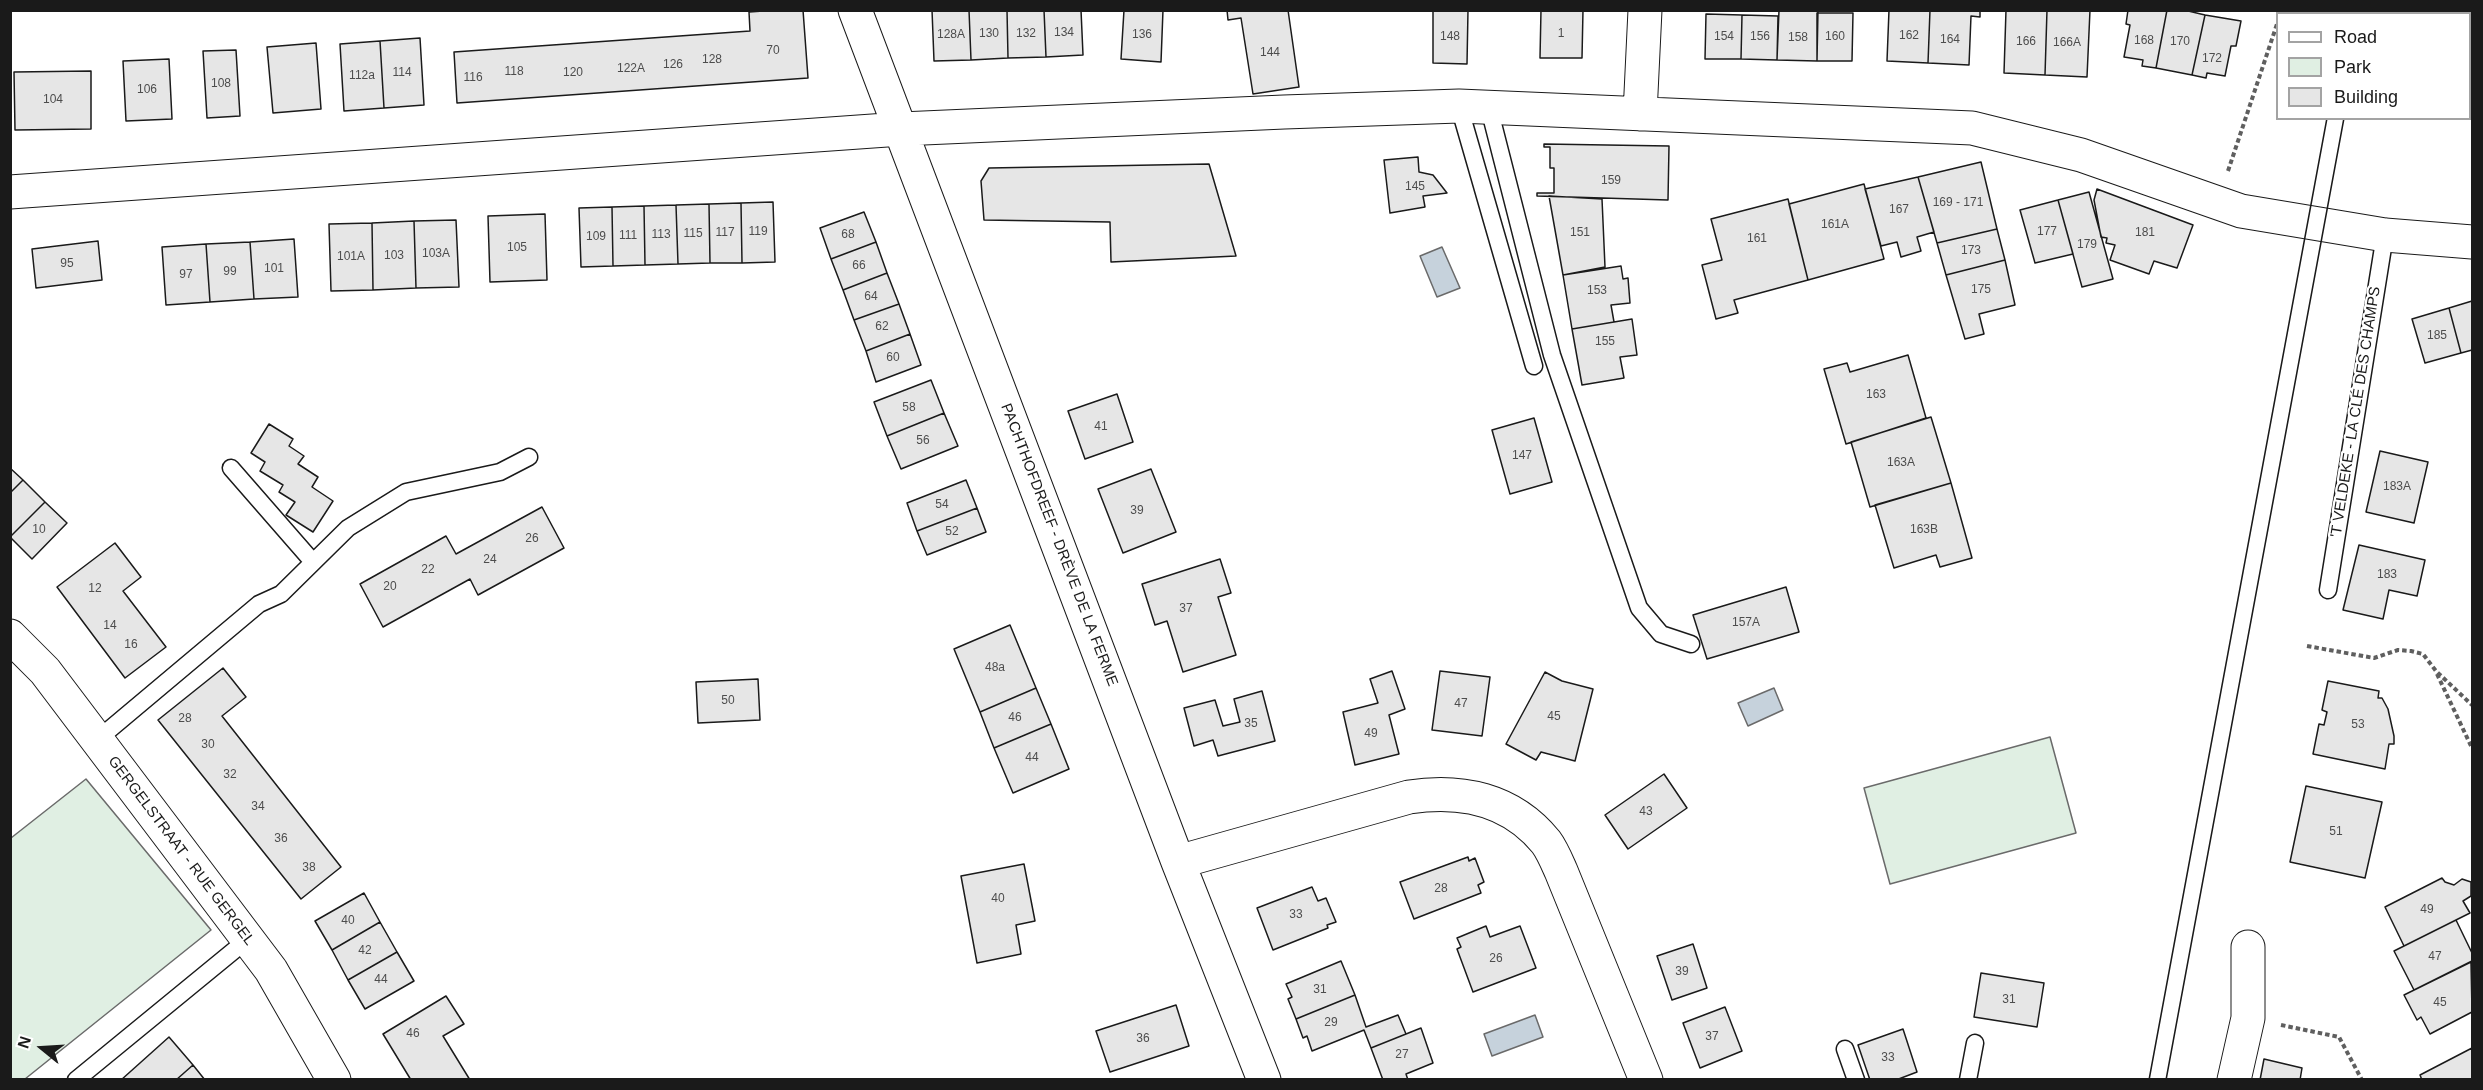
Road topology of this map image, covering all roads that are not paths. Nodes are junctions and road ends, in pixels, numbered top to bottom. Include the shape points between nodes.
1 (855, 10) edge
2 (1645, 10) edge
3 (1474, 107) junction
4 (1640, 114) junction
5 (901, 129) junction
6 (10, 192) edge
7 (2385, 235) junction
8 (2472, 242) edge
9 (1534, 366) dead end
10 (529, 457) dead end
11 (231, 468) dead end
12 (314, 562) junction
13 (2328, 590) dead end
14 (10, 636) edge
15 (1691, 644) dead end
16 (97, 740) junction
17 (1178, 862) junction
18 (248, 939) junction
19 (2248, 947) dead end
20 (1975, 1043) dead end
21 (1845, 1049) dead end
22 (76, 1080) edge
23 (334, 1080) edge
24 (1264, 1080) edge
25 (1646, 1080) edge
26 (1856, 1080) edge
27 (1968, 1080) edge
28 (2234, 1080) edge

1 - 5 street, PACHTHOFDREEF - DRÈVE DE LA FERME
2 - 4 street
3 - 4 street
3 - 5 street
3 - 9 lane
3 - 15 lane via 1552,355 1639,608 1661,634
4 - 7 street via 1972,128 2081,155 2241,211
5 - 6 street
5 - 17 street, PACHTHOFDREEF - DRÈVE DE LA FERME
7 - 8 street
7 - 13 lane, 'T VELDEKE - LA CLÉ DES CHAMPS
10 - 12 lane via 500,472 406,492 348,528
11 - 12 lane
12 - 16 lane via 282,594 259,604
14 - 16 street, GERGELSTRAAT - RUE GERGEL via 45,671
16 - 18 street, GERGELSTRAAT - RUE GERGEL
17 - 24 street, PACHTHOFDREEF - DRÈVE DE LA FERME
17 - 25 street via 1426,794 1456,793 1513,813 1547,843 1562,871
18 - 22 lane
18 - 23 street, GERGELSTRAAT - RUE GERGEL via 271,970
19 - 28 street via 2248,1018
20 - 27 lane
21 - 26 lane

